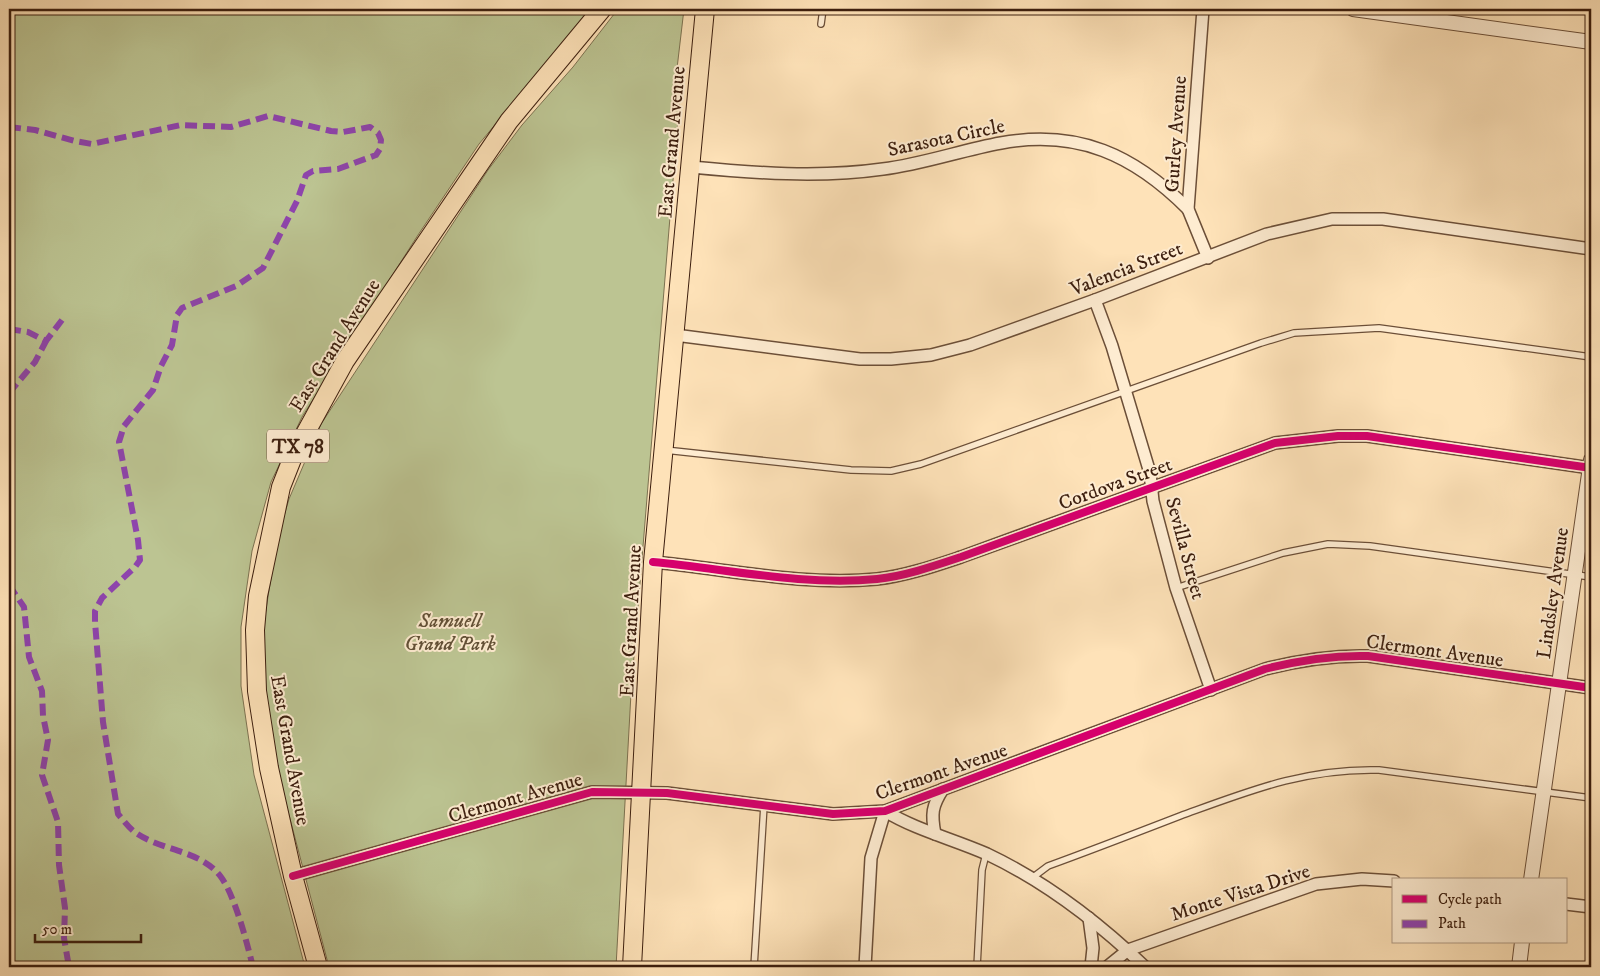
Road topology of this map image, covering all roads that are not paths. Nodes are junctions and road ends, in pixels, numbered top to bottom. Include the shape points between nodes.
1 (602, 9) edge
2 (705, 9) edge
3 (822, 9) edge
4 (1203, 9) edge
5 (1353, 9) edge
6 (821, 24) dead end
7 (1591, 42) edge
8 (691, 167) junction
9 (1188, 209) junction
10 (1591, 249) edge
11 (1208, 258) junction
12 (1095, 300) junction
13 (675, 335) junction
14 (1591, 357) edge
15 (1126, 392) junction
16 (663, 450) junction
17 (1591, 465) edge
18 (1151, 487) junction
19 (653, 562) junction
20 (1574, 575) junction
21 (1591, 578) edge
22 (1176, 588) junction
23 (1560, 684) junction
24 (1591, 688) edge
25 (1211, 690) junction
26 (943, 789) junction
27 (642, 791) junction
28 (1544, 791) junction
29 (1591, 798) edge
30 (764, 805) junction
31 (885, 811) junction
32 (935, 834) junction
33 (986, 854) junction
34 (293, 876) junction
35 (1032, 878) junction
36 (1532, 878) edge
37 (1392, 881) edge
38 (1568, 904) edge
39 (1591, 907) edge
40 (1090, 918) junction
41 (1522, 944) edge
42 (1128, 950) junction
43 (318, 967) edge
44 (632, 967) edge
45 (754, 967) edge
46 (865, 967) edge
47 (977, 967) edge
48 (1091, 967) edge
49 (1107, 967) edge
50 (1145, 967) edge
51 (1519, 967) edge

1 - 34 main road, East Grand Avenue / TX 78 via 509,121 345,361 294,454 281,487 258,596 255,658 269,768
2 - 8 main road, East Grand Avenue
3 - 6 lane
4 - 9 street, Gurley Avenue
5 - 7 street
8 - 9 street, Sarasota Circle via 742,172 847,173 884,169 1002,143 1062,139 1108,151 1140,168
8 - 13 main road, East Grand Avenue
9 - 11 street, Gurley Avenue
10 - 11 street, Valencia Street via 1383,219 1332,219 1267,234
11 - 12 street, Valencia Street
12 - 13 street, Valencia Street via 970,345 931,355 891,359 829,356
12 - 15 street, Sevilla Street
13 - 16 main road, East Grand Avenue
14 - 15 lane via 1379,328 1294,333
15 - 16 lane via 921,464 890,471 852,470
15 - 18 street, Sevilla Street via 1150,472
16 - 19 main road, East Grand Avenue
17 - 18 street, Cordova Street via 1367,436 1338,436 1275,443
17 - 20 street, Lindsley Avenue
18 - 19 street, Cordova Street via 961,557 922,570 878,579 832,582 790,579
18 - 22 street, Sevilla Street
19 - 27 main road, East Grand Avenue
20 - 21 lane
20 - 22 lane via 1370,546 1328,544 1283,553
20 - 23 street, Lindsley Avenue
22 - 25 street, Sevilla Street
23 - 24 street, Clermont Avenue
23 - 25 street, Clermont Avenue via 1368,656 1332,656 1265,670
23 - 28 street, Lindsley Avenue
25 - 26 street, Clermont Avenue
26 - 31 street, Clermont Avenue
26 - 32 street via 931,815
27 - 30 street, Clermont Avenue
27 - 34 street, Clermont Avenue via 578,794
27 - 44 main road, East Grand Avenue
28 - 29 lane
28 - 35 lane via 1379,770 1345,769 1293,777 1048,866
28 - 36 street, Lindsley Avenue
30 - 31 street, Clermont Avenue via 833,814
30 - 45 lane
31 - 32 street via 907,824
31 - 46 street via 871,858
32 - 33 street
33 - 35 street
33 - 47 lane via 982,870
34 - 43 main road, East Grand Avenue / TX 78
35 - 40 street
37 - 42 street, Monte Vista Drive via 1362,879 1316,884
38 - 39 street
40 - 42 street
40 - 48 street
41 - 51 street
42 - 49 street, Monte Vista Drive
42 - 50 street

